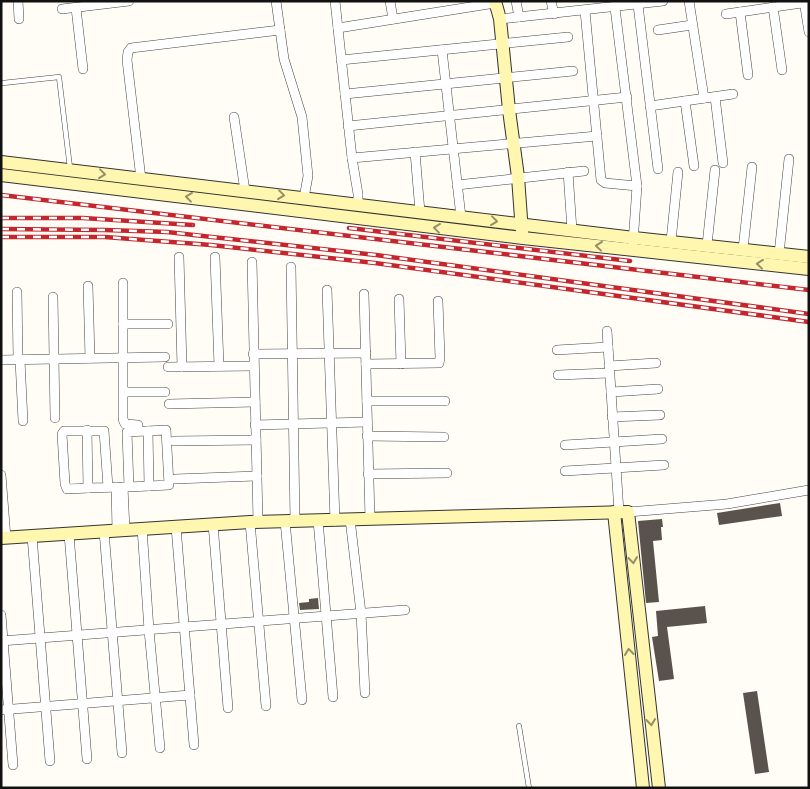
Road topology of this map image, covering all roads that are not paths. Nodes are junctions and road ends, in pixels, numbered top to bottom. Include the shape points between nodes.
1 (18, 1) edge
2 (129, 1) edge
3 (276, 1) edge
4 (335, 1) edge
5 (390, 1) edge
6 (516, 1) edge
7 (551, 1) edge
8 (663, 1) edge
9 (689, 1) edge
10 (495, 2) edge
11 (806, 2) edge
12 (640, 3) edge
13 (621, 5) edge
14 (773, 7) junction
15 (76, 8) junction
16 (586, 8) edge
17 (62, 9) dead end
18 (740, 12) junction
19 (554, 14) junction
20 (726, 14) dead end
21 (519, 17) junction
22 (19, 19) dead end
23 (393, 19) junction
24 (500, 19) junction
25 (692, 25) junction
26 (338, 28) junction
27 (280, 30) junction
28 (658, 30) dead end
29 (809, 32) edge
30 (568, 38) dead end
31 (503, 44) junction
32 (442, 50) junction
33 (341, 60) junction
34 (83, 69) dead end
35 (782, 70) dead end
36 (573, 71) dead end
37 (748, 75) dead end
38 (506, 77) junction
39 (3, 83) dead end
40 (446, 83) junction
41 (345, 94) junction
42 (733, 94) dead end
43 (627, 97) junction
44 (715, 97) junction
45 (704, 98) junction
46 (594, 100) junction
47 (685, 101) junction
48 (650, 106) junction
49 (509, 110) junction
50 (234, 116) dead end
51 (450, 116) junction
52 (348, 126) junction
53 (597, 136) junction
54 (514, 143) junction
55 (453, 149) junction
56 (415, 152) junction
57 (352, 158) junction
58 (789, 159) dead end
59 (1, 162) edge
60 (723, 163) dead end
61 (694, 166) dead end
62 (752, 167) dead end
63 (658, 169) dead end
64 (715, 170) dead end
65 (584, 171) dead end
66 (568, 172) junction
67 (678, 172) dead end
68 (1, 174) edge
69 (65, 174) junction
70 (518, 177) junction
71 (141, 179) junction
72 (457, 185) junction
73 (637, 186) junction
74 (245, 191) junction
75 (222, 195) junction
76 (304, 198) junction
77 (358, 204) junction
78 (420, 212) junction
79 (460, 217) junction
80 (521, 224) junction
81 (572, 230) junction
82 (523, 238) junction
83 (670, 241) junction
84 (633, 244) junction
85 (707, 245) junction
86 (743, 249) junction
87 (780, 254) junction
88 (179, 256) dead end
89 (215, 257) dead end
90 (809, 257) edge
91 (252, 262) dead end
92 (291, 267) dead end
93 (809, 270) edge
94 (123, 283) dead end
95 (88, 286) dead end
96 (327, 290) dead end
97 (17, 292) dead end
98 (364, 294) dead end
99 (53, 297) dead end
100 (399, 299) dead end
101 (438, 301) dead end
102 (123, 324) junction
103 (168, 324) dead end
104 (607, 331) dead end
105 (608, 347) junction
106 (557, 350) dead end
107 (366, 353) junction
108 (253, 354) junction
109 (292, 354) junction
110 (329, 354) junction
111 (166, 356) dead end
112 (123, 357) junction
113 (90, 358) junction
114 (54, 359) junction
115 (1, 360) edge
116 (19, 360) junction
117 (656, 363) dead end
118 (366, 364) junction
119 (401, 364) junction
120 (219, 366) junction
121 (253, 366) junction
122 (168, 367) dead end
123 (182, 367) junction
124 (609, 369) junction
125 (558, 375) dead end
126 (658, 389) dead end
127 (124, 392) junction
128 (165, 392) dead end
129 (611, 392) junction
130 (367, 401) junction
131 (445, 401) dead end
132 (254, 402) junction
133 (169, 404) dead end
134 (660, 415) dead end
135 (612, 417) junction
136 (55, 418) dead end
137 (23, 421) dead end
138 (367, 422) junction
139 (332, 423) junction
140 (166, 424) dead end
141 (294, 424) junction
142 (255, 425) junction
143 (87, 430) junction
144 (148, 431) junction
145 (368, 436) junction
146 (444, 437) dead end
147 (662, 439) dead end
148 (256, 440) junction
149 (174, 442) dead end
150 (614, 442) junction
151 (565, 445) dead end
152 (664, 465) dead end
153 (615, 469) junction
154 (565, 471) dead end
155 (368, 474) junction
156 (447, 474) dead end
157 (1, 475) edge
158 (256, 476) junction
159 (175, 479) dead end
160 (150, 486) junction
161 (119, 487) junction
162 (88, 488) junction
163 (809, 490) edge
164 (620, 512) junction
165 (350, 519) junction
166 (370, 519) junction
167 (318, 520) junction
168 (335, 520) junction
169 (290, 521) junction
170 (254, 522) junction
171 (213, 524) junction
172 (176, 527) junction
173 (142, 528) junction
174 (121, 530) junction
175 (104, 531) junction
176 (69, 534) junction
177 (32, 536) junction
178 (4, 538) edge
179 (405, 610) dead end
180 (361, 614) junction
181 (1, 615) edge
182 (326, 616) junction
183 (294, 618) junction
184 (259, 621) junction
185 (221, 624) junction
186 (184, 627) junction
187 (149, 630) junction
188 (112, 632) junction
189 (77, 635) junction
190 (40, 638) junction
191 (2, 641) edge
192 (365, 693) dead end
193 (190, 695) junction
194 (333, 696) dead end
195 (155, 697) junction
196 (118, 700) junction
197 (302, 700) dead end
198 (83, 702) junction
199 (46, 705) junction
200 (266, 706) dead end
201 (228, 708) dead end
202 (5, 709) edge
203 (519, 726) dead end
204 (194, 745) dead end
205 (160, 748) dead end
206 (122, 753) dead end
207 (87, 759) dead end
208 (50, 761) dead end
209 (13, 765) dead end
210 (530, 788) edge
211 (643, 788) edge
212 (659, 788) edge

1 - 22 street
2 - 15 street
3 - 27 street
4 - 26 street
5 - 23 street
6 - 21 street
7 - 19 street
8 - 12 street
9 - 25 street
10 - 23 street
10 - 24 street
11 - 14 street
11 - 29 street
12 - 13 street
12 - 48 street
13 - 16 street
13 - 43 street
14 - 18 street
14 - 35 street
15 - 17 street
15 - 34 street
16 - 19 street
16 - 46 street
18 - 20 street
18 - 37 street
19 - 21 street
21 - 24 street
23 - 26 street
24 - 31 street
25 - 28 street
25 - 45 street
26 - 33 street
27 - 71 street via 131,48 127,60
27 - 76 street via 285,64 302,117 308,176
30 - 31 street
31 - 32 street
31 - 38 street
32 - 33 street
32 - 40 street
33 - 41 street
36 - 38 street
38 - 40 street
38 - 49 street
39 - 69 lane via 59,77
40 - 41 street
40 - 51 street
41 - 52 street
42 - 44 street
43 - 46 street
43 - 73 street
44 - 45 street
44 - 60 street
45 - 47 street
46 - 49 street
46 - 53 street
47 - 48 street
47 - 61 street
48 - 63 street
49 - 51 street
49 - 54 street
50 - 74 street
51 - 52 street
51 - 55 street
52 - 57 street
53 - 54 street
53 - 73 street via 601,180
54 - 55 street
54 - 70 street
55 - 56 street
55 - 72 street
56 - 57 street
56 - 78 street
57 - 77 street
58 - 87 street
59 - 69 street
62 - 86 street
64 - 85 street
65 - 66 street
66 - 70 street
66 - 81 street
67 - 83 street
68 - 69 street
69 -> 71 street
75 -> 69 street
70 - 72 street
70 - 80 street
71 - 75 street
72 - 79 street
73 - 84 street
74 - 75 street
74 -> 76 street
82 -> 75 street
76 - 77 street
77 - 78 street
78 - 79 street
79 -> 80 street
80 - 81 street
80 - 82 street
81 - 84 street
84 -> 82 street
83 - 84 street
83 - 85 street
93 -> 84 street
85 - 86 street
86 - 87 street
87 - 90 street
88 - 123 street
89 - 120 street
91 - 108 street
92 - 109 street
94 - 102 street
95 - 113 street
96 - 110 street
97 - 116 street
98 - 107 street
99 - 114 street
100 - 119 street
101 - 119 street via 440,361 436,364
102 - 103 street
102 - 112 street
104 - 105 street
105 - 106 street
105 - 124 street
107 - 110 street
107 - 118 street
108 - 109 street
108 - 121 street
109 - 110 street
109 - 141 street
110 - 139 street
111 - 112 street
112 - 113 street
112 - 127 street
113 - 114 street
114 - 116 street
114 - 136 street
115 - 116 street
116 - 137 street
117 - 124 street
118 - 119 street
118 - 130 street
120 - 121 street
120 - 123 street
121 - 132 street
122 - 123 street
124 - 125 street
124 - 129 street
126 - 129 street
127 - 128 street
127 - 140 street via 125,424
129 - 135 street
130 - 131 street
130 - 138 street
132 - 133 street
132 - 142 street
134 - 135 street
135 - 150 street
138 - 139 street
138 - 145 street
139 - 141 street
139 - 168 street
141 - 142 street
141 - 169 street
142 - 148 street
143 - 161 street via 103,430 105,433
143 - 162 street
143 - 162 street via 64,431 62,434 66,487
144 - 160 street
144 - 160 street via 167,432 170,482 169,485
144 - 161 street via 126,433
145 - 146 street
145 - 155 street
147 - 150 street
148 - 149 street
148 - 158 street
150 - 151 street
150 - 153 street
152 - 153 street
153 - 154 street
153 - 164 street
155 - 156 street
155 - 166 street
157 - 178 street
158 - 159 street
158 - 170 street
160 - 161 street
161 - 162 street
161 - 174 street
163 - 164 street via 727,504
164 - 166 street
211 -> 164 street
164 -> 212 street
165 - 166 street
165 - 168 street
165 - 180 street
167 - 168 street
167 - 169 street
167 - 182 street
169 - 170 street
169 - 183 street
170 - 171 street
170 - 184 street
171 - 172 street
171 - 185 street
172 - 173 street
172 - 186 street
173 - 174 street
173 - 187 street
174 - 175 street
175 - 176 street
175 - 188 street
176 - 177 street
176 - 189 street
177 - 178 street
177 - 190 street
179 - 180 street
180 - 182 street
180 - 192 street
181 - 191 street
182 - 183 street
182 - 194 street
183 - 184 street
183 - 197 street
184 - 185 street
184 - 200 street
185 - 186 street
185 - 201 street
186 - 187 street
186 - 193 street
187 - 188 street
187 - 195 street
188 - 189 street
188 - 196 street
189 - 190 street
189 - 198 street
190 - 191 street
190 - 199 street
191 - 202 street
193 - 195 street
193 - 204 street
195 - 196 street
195 - 205 street
196 - 198 street
196 - 206 street
198 - 199 street
198 - 207 street
199 - 202 street
199 - 208 street
202 - 209 street
203 - 210 lane

